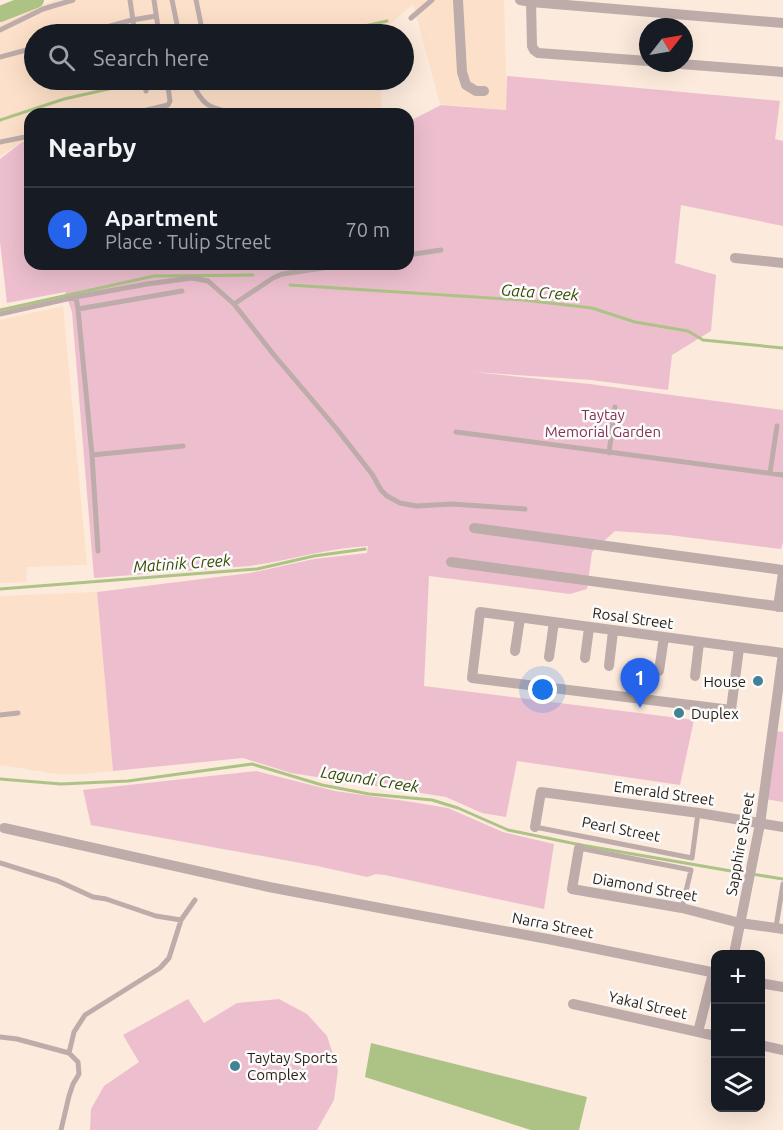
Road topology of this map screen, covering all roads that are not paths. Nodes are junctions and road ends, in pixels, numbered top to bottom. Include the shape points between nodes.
1 (73, 0) edge
2 (130, 0) edge
3 (154, 0) edge
4 (172, 0) edge
5 (196, 0) edge
6 (432, 0) edge
7 (458, 0) edge
8 (525, 1) edge
9 (156, 16) junction
10 (411, 18) dead end
11 (132, 20) junction
12 (783, 23) edge
13 (117, 24) edge
14 (133, 24) edge
15 (157, 24) edge
16 (177, 24) edge
17 (201, 24) edge
18 (0, 30) edge
19 (24, 51) edge
20 (0, 57) edge
21 (639, 60) edge
22 (693, 65) edge
23 (783, 72) edge
24 (168, 90) edge
25 (196, 90) edge
26 (484, 91) dead end
27 (155, 108) edge
28 (212, 108) edge
29 (24, 137) edge
30 (0, 142) edge
31 (441, 250) dead end
32 (414, 254) edge
33 (735, 258) dead end
34 (783, 263) edge
35 (309, 270) edge
36 (182, 291) dead end
37 (76, 297) junction
38 (234, 304) junction
39 (78, 309) junction
40 (0, 314) edge
41 (615, 407) dead end
42 (777, 426) dead end
43 (456, 432) dead end
44 (183, 446) dead end
45 (609, 453) junction
46 (92, 455) junction
47 (770, 473) junction
48 (783, 475) edge
49 (525, 509) dead end
50 (474, 528) dead end
51 (98, 551) dead end
52 (451, 562) dead end
53 (783, 572) edge
54 (781, 607) edge
55 (520, 618) junction
56 (554, 622) junction
57 (589, 628) junction
58 (613, 631) junction
59 (664, 638) junction
60 (699, 643) junction
61 (739, 648) junction
62 (515, 651) dead end
63 (783, 653) edge
64 (549, 657) dead end
65 (585, 658) dead end
66 (609, 666) dead end
67 (659, 671) dead end
68 (695, 676) dead end
69 (779, 707) edge
70 (18, 713) dead end
71 (0, 715) edge
72 (541, 792) joint
73 (699, 813) junction
74 (760, 824) junction
75 (535, 827) joint
76 (783, 827) edge
77 (4, 828) dead end
78 (579, 848) joint
79 (0, 863) edge
80 (783, 884) edge
81 (195, 900) dead end
82 (682, 908) junction
83 (181, 920) junction
84 (740, 922) junction
85 (779, 928) edge
86 (736, 950) edge
87 (711, 972) edge
88 (765, 984) edge
89 (783, 987) edge
90 (711, 988) edge
91 (573, 1004) dead end
92 (699, 1032) junction
93 (711, 1035) edge
94 (0, 1037) edge
95 (765, 1046) edge
96 (783, 1050) edge
97 (69, 1053) junction
98 (61, 1130) edge

1 - 18 lane via 43,9
2 - 11 lane
3 - 9 lane
4 - 16 lane
5 - 17 lane
6 - 10 lane
7 - 26 street via 462,72 466,85
8 - 12 street
8 - 21 street via 534,50
9 - 11 lane
9 - 15 lane
11 - 13 lane
11 - 14 lane
19 - 20 lane
22 - 23 street
24 - 27 lane via 168,105
25 - 28 lane
29 - 30 lane
31 - 32 lane
33 - 34 street
35 - 38 lane via 273,278
36 - 39 lane
37 - 38 lane via 192,278 208,281
37 - 39 lane
37 - 40 lane
38 - 49 lane via 387,496 416,506
39 - 46 lane
41 - 45 lane
42 - 47 lane
43 - 45 lane
44 - 46 lane
45 - 47 lane
46 - 51 lane
47 - 48 lane
50 - 53 street
52 - 54 street
53 - 54 street
55 - 56 street, Rosal Street
55 - 61 street, Rosal Street via 480,612 472,678 731,710
55 - 62 street
56 - 57 street, Rosal Street
56 - 64 street
57 - 58 street, Rosal Street
57 - 65 street
58 - 59 street, Rosal Street
58 - 66 street
59 - 60 street, Rosal Street
59 - 67 street
60 - 61 street, Rosal Street
60 - 68 street
61 - 63 street, Rosal Street
63 - 69 street, Sapphire Street
69 - 74 street, Sapphire Street
70 - 71 lane
72 - 73 street, Emerald Street
72 - 75 street, Pearl Street
73 - 74 street, Emerald Street
73 - 75 lane, Pearl Street via 692,858
74 - 76 street, Emerald Street
74 - 84 street, Sapphire Street
77 - 87 street, Narra Street via 230,878
78 - 82 street, Diamond Street via 572,889
78 - 82 lane via 692,870
79 - 83 lane via 58,881 93,897
80 - 85 lane
81 - 83 lane
82 - 84 street, Diamond Street
83 - 97 lane via 169,958 160,968 85,1015 74,1032
84 - 85 street, Diamond Street
84 - 86 street, Sapphire Street
88 - 89 street
90 - 92 street
91 - 92 street, Yakal Street
92 - 93 street, Yakal Street
94 - 97 lane
95 - 96 street
97 - 98 lane via 78,1062 79,1074

